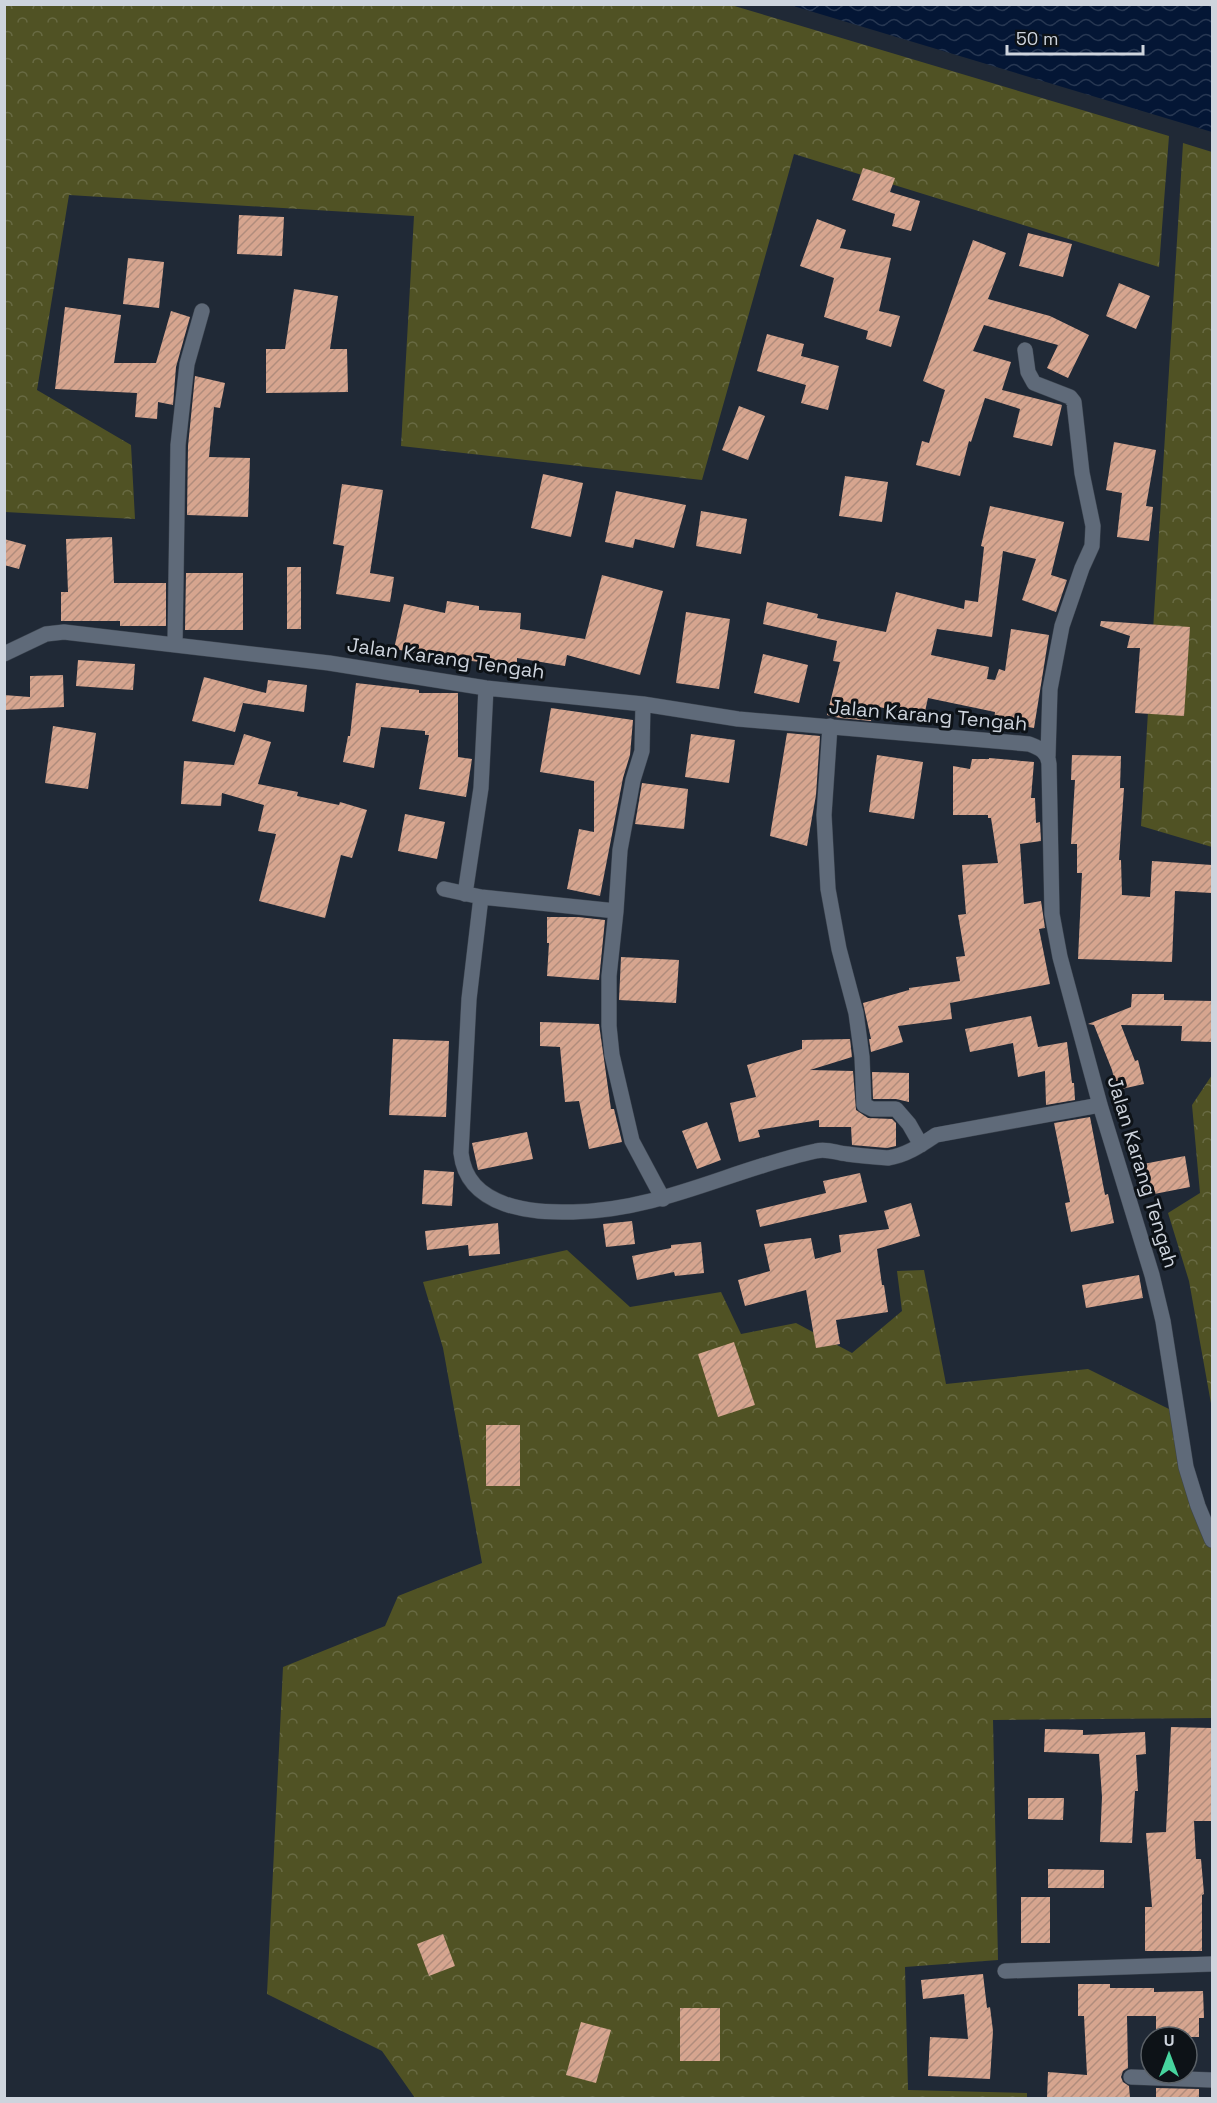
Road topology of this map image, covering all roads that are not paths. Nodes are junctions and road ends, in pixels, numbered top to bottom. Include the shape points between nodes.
1 (202, 311) dead end
2 (1025, 350) dead end
3 (175, 645) junction
4 (4, 654) edge
5 (486, 688) junction
6 (644, 704) junction
7 (830, 726) junction
8 (1048, 756) junction
9 (444, 889) dead end
10 (465, 894) junction
11 (481, 897) junction
12 (616, 911) junction
13 (1100, 1105) junction
14 (921, 1145) junction
15 (663, 1199) junction
16 (1212, 1540) edge
17 (1212, 1964) edge
18 (1005, 1971) dead end
19 (1131, 2077) dead end
20 (1212, 2080) edge

1 - 3 street via 187,364 178,445
2 - 8 street via 1034,383 1074,402 1093,526 1092,546 1062,626 1050,689
3 - 4 street, Jalan Karang Tengah via 64,632 46,634
3 - 5 street, Jalan Karang Tengah via 329,663
5 - 6 street, Jalan Karang Tengah
5 - 10 street via 481,788
6 - 7 street, Jalan Karang Tengah via 738,720
6 - 12 street via 642,751 622,835
7 - 8 street, Jalan Karang Tengah via 1029,744
7 - 14 street via 824,815 828,889 856,1013 864,1105 896,1109
8 - 13 street, Jalan Karang Tengah via 1052,914
9 - 10 street
10 - 11 street
11 - 12 street
11 - 15 street via 469,999 462,1121 462,1163 471,1183 497,1201 542,1213 602,1210
12 - 15 street via 609,976 612,1055 632,1142
13 - 14 street via 936,1135
13 - 16 street, Jalan Karang Tengah via 1152,1275 1186,1467
14 - 15 street via 888,1158 819,1150
17 - 18 street
19 - 20 street

